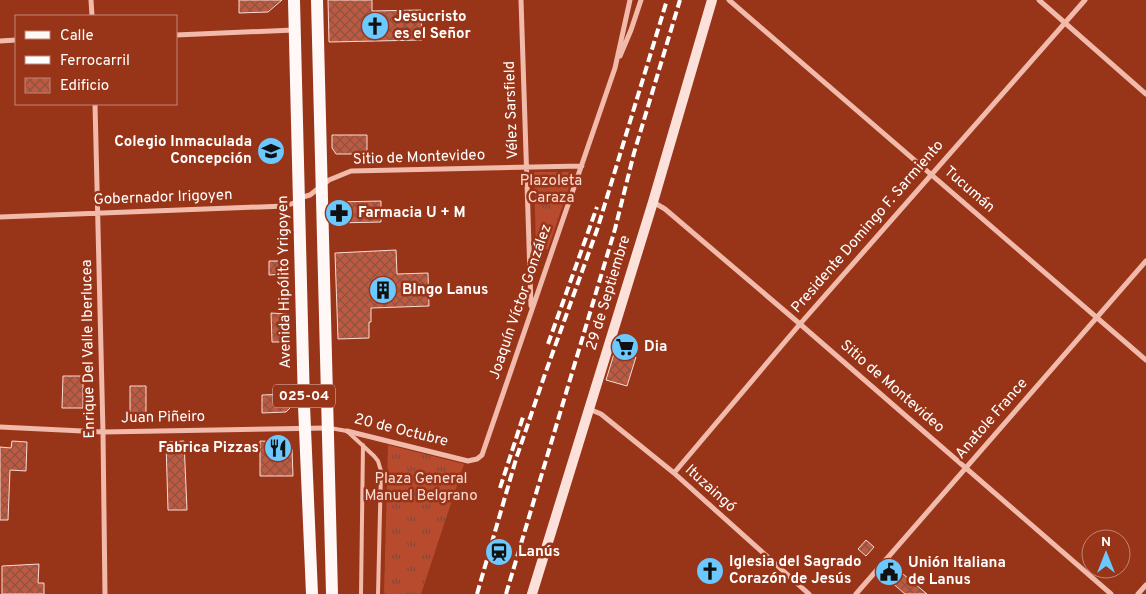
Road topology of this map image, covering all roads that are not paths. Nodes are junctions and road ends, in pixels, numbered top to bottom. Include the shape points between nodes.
1 (92, 0) edge
2 (294, 0) edge
3 (316, 0) edge
4 (522, 0) edge
5 (630, 0) edge
6 (640, 0) edge
7 (712, 0) edge
8 (729, 0) edge
9 (1039, 0) edge
10 (1085, 0) edge
11 (92, 15) edge
12 (1065, 22) junction
13 (295, 30) junction
14 (178, 35) edge
15 (15, 40) edge
16 (0, 41) edge
17 (615, 68) junction
18 (1146, 94) edge
19 (95, 105) edge
20 (582, 166) junction
21 (526, 169) junction
22 (931, 174) junction
23 (320, 186) junction
24 (299, 198) junction
25 (653, 202) junction
26 (98, 213) junction
27 (0, 217) edge
28 (1146, 261) edge
29 (531, 310) junction
30 (1097, 317) junction
31 (800, 324) junction
32 (1146, 360) edge
33 (589, 409) junction
34 (0, 426) edge
35 (305, 428) junction
36 (328, 428) junction
37 (347, 431) junction
38 (103, 432) junction
39 (363, 445) junction
40 (468, 461) joint
41 (966, 468) junction
42 (674, 473) junction
43 (1146, 585) edge
44 (105, 594) edge
45 (312, 594) edge
46 (332, 594) edge
47 (362, 594) edge
48 (378, 594) edge
49 (532, 594) edge
50 (809, 594) edge
51 (856, 594) edge
52 (1111, 594) edge
53 (1138, 594) edge

1 - 11 street
2 - 13 main road, Avenida Hipólito Yrigoyen / 025-04
3 - 23 main road, 025-04
4 - 21 street, Vélez Sarsfield
5 - 17 street, Joaquín Víctor González
6 - 17 street via 632,30
7 - 25 street, 29 de Septiembre
8 - 22 street, Tucumán
9 - 12 street
10 - 12 street, Presidente Domingo F. Sarmiento
12 - 18 street
12 - 22 street, Presidente Domingo F. Sarmiento
13 - 14 street
13 - 24 main road, Avenida Hipólito Yrigoyen / 025-04
15 - 16 street
17 - 20 street, Joaquín Víctor González
19 - 26 street, Enrique Del Valle Iberlucea
20 - 21 street, Sitio de Montevideo
20 - 29 street, Joaquín Víctor González
21 - 23 street, Sitio de Montevideo via 351,171
21 - 29 street, Vélez Sarsfield
22 - 30 street, Tucumán
22 - 31 street, Presidente Domingo F. Sarmiento
23 - 24 street, Gobernador Irigoyen
23 - 36 main road, 025-04
24 - 26 street, Gobernador Irigoyen via 285,206
24 - 35 main road, Avenida Hipólito Yrigoyen / 025-04
25 - 31 street, Sitio de Montevideo
25 - 33 street, 29 de Septiembre
26 - 27 street, Gobernador Irigoyen
26 - 38 street, Enrique Del Valle Iberlucea
28 - 30 street, Anatole France
29 - 40 street, Joaquín Víctor González via 482,455
30 - 32 street, Tucumán
30 - 41 street, Anatole France
31 - 41 street, Sitio de Montevideo
31 - 42 street, Presidente Domingo F. Sarmiento
33 - 42 street, Ituzaingó via 601,414
33 - 49 street, 29 de Septiembre
34 - 38 street, Juan Piñeiro
35 - 36 street, Juan Piñeiro
35 - 38 street, Juan Piñeiro
35 - 45 main road, Avenida Hipólito Yrigoyen / 025-04
36 - 37 lane, 20 de Octubre
36 - 46 main road, 025-04
37 - 39 lane
37 - 40 street, 20 de Octubre
38 - 44 street, Enrique Del Valle Iberlucea
39 - 47 lane
39 - 48 lane via 378,461 381,471
41 - 51 street, Anatole France
41 - 52 street, Sitio de Montevideo
42 - 50 street, Ituzaingó
43 - 53 street

